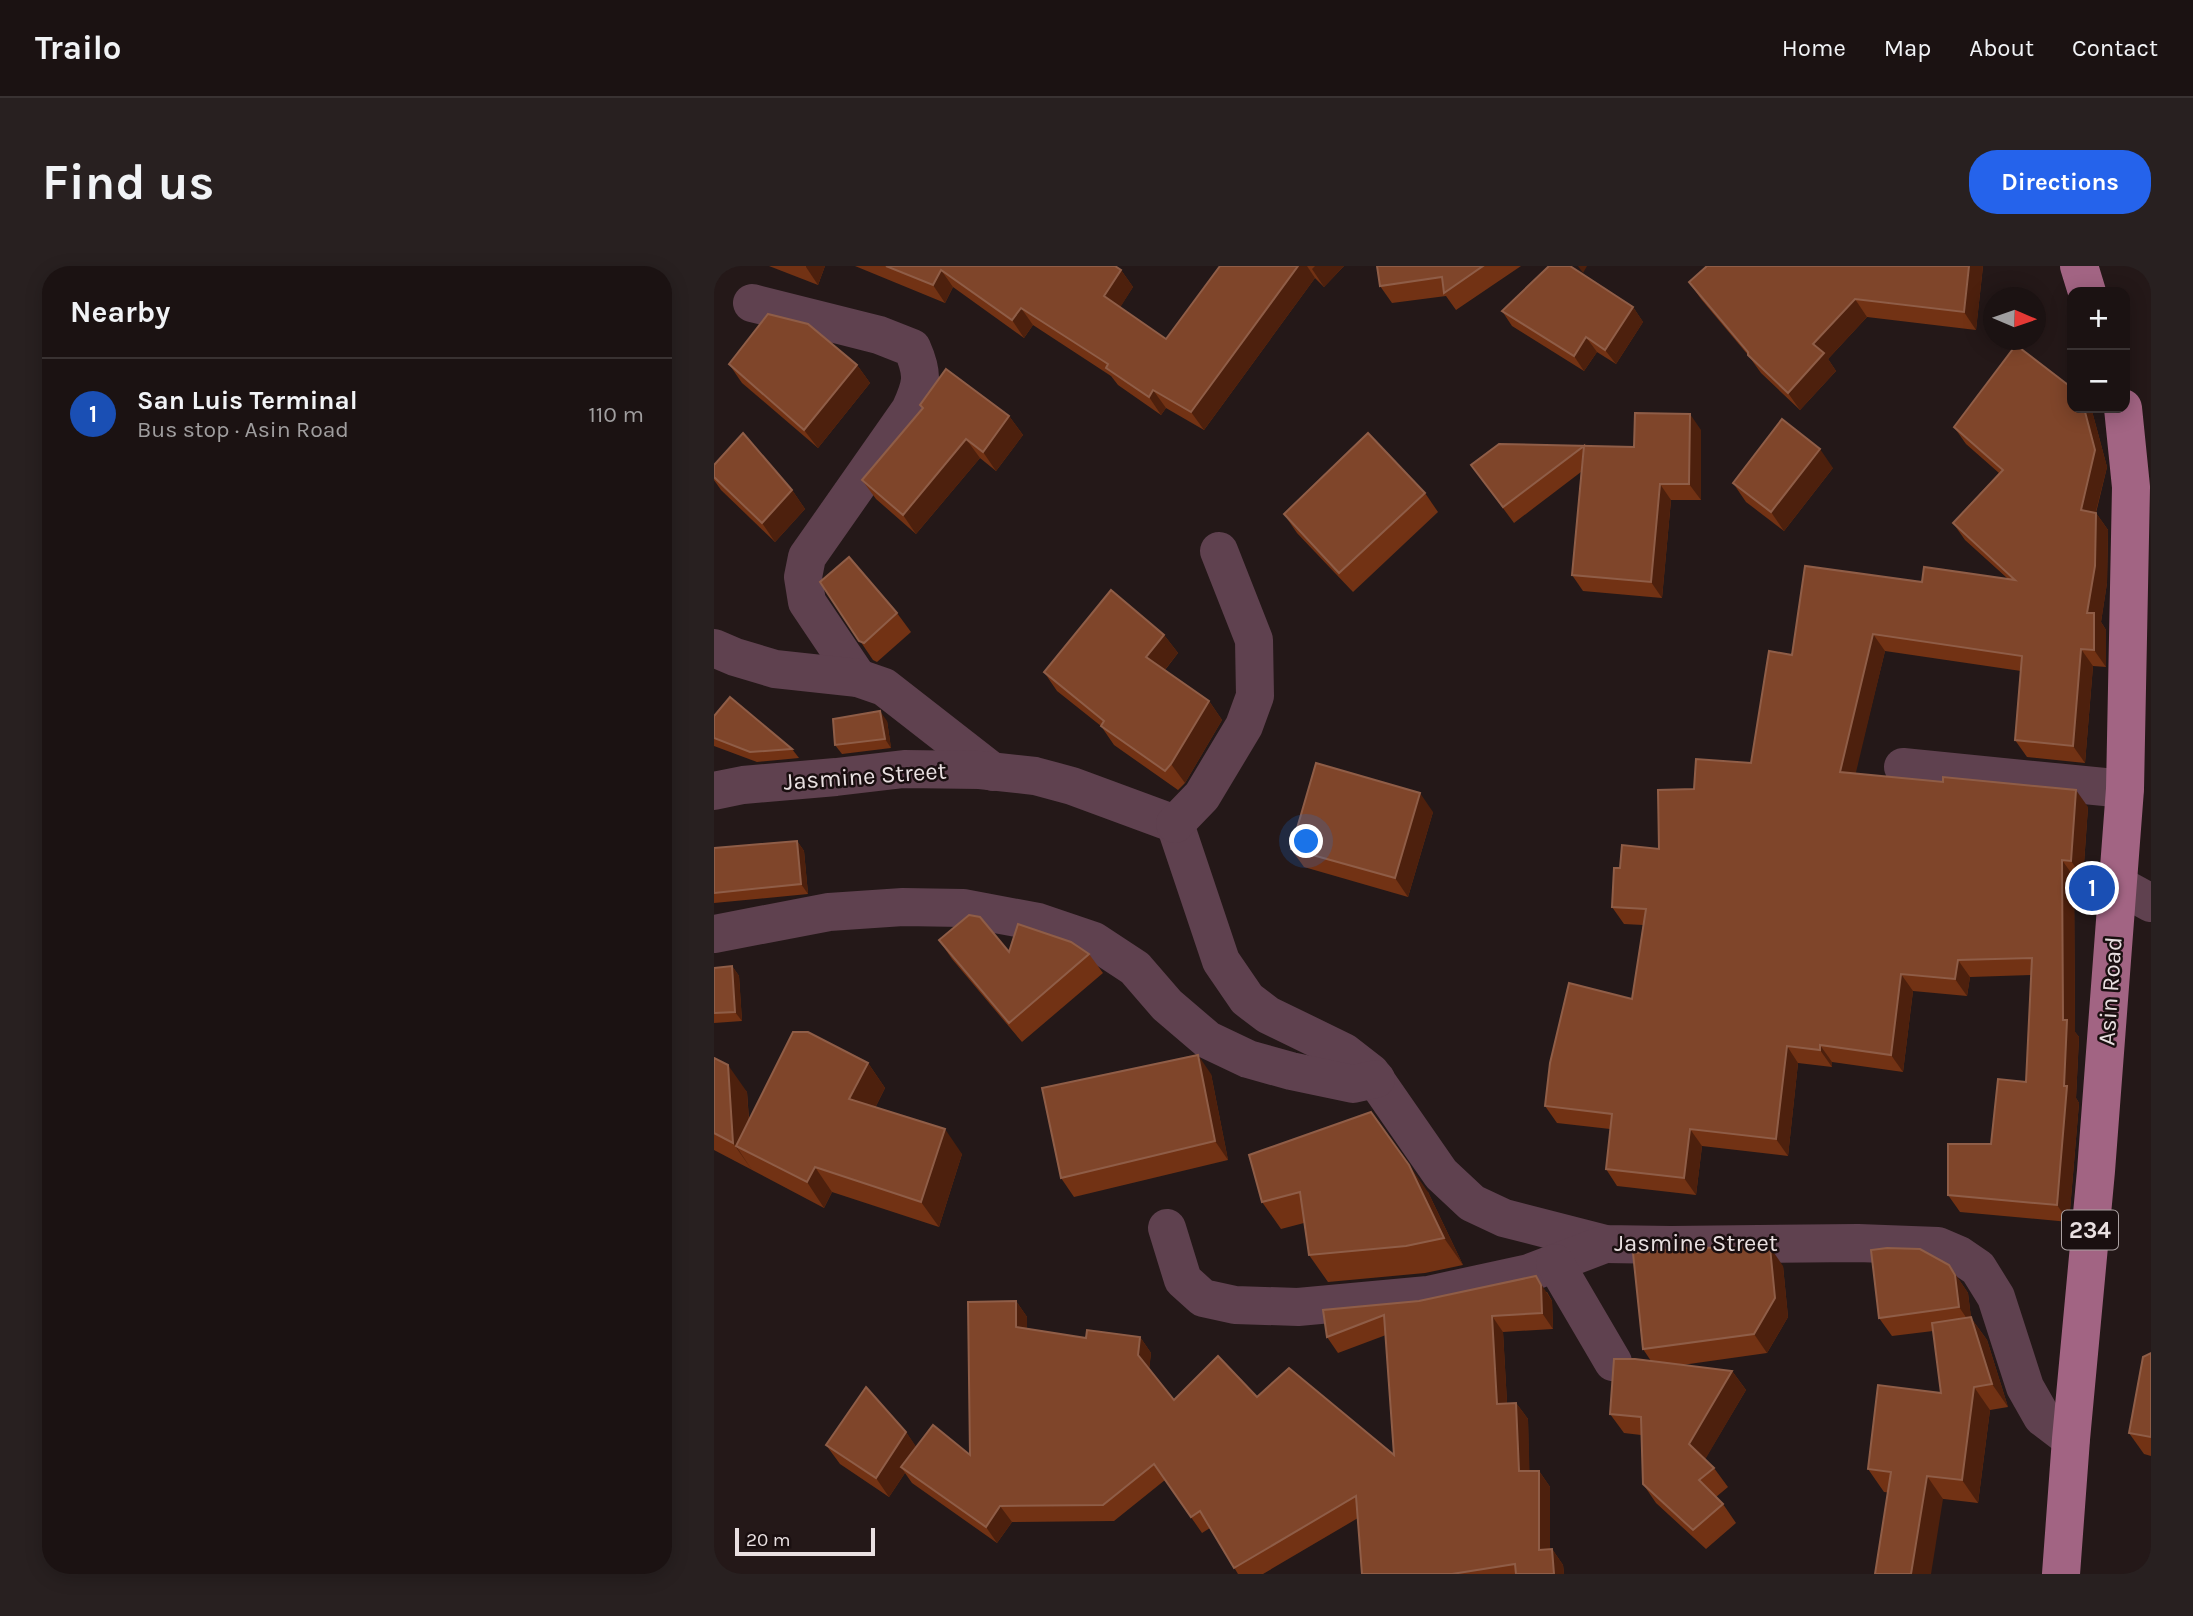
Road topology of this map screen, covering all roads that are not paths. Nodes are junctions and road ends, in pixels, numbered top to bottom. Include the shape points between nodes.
1 (2079, 266) edge
2 (2085, 287) edge
3 (752, 303) dead end
4 (2124, 413) edge
5 (1219, 551) dead end
6 (714, 648) edge
7 (858, 678) junction
8 (1903, 767) dead end
9 (993, 772) junction
10 (2125, 789) junction
11 (714, 791) edge
12 (1175, 824) junction
13 (2118, 885) junction
14 (2151, 904) edge
15 (714, 934) edge
16 (1376, 1079) junction
17 (1167, 1228) dead end
18 (1605, 1244) junction
19 (1555, 1263) junction
20 (1613, 1362) edge
21 (2071, 1439) junction
22 (2061, 1574) edge

1 - 2 main road
3 - 7 street via 879,335 912,348 919,364 922,385 910,410 807,557 803,577 807,602
4 - 10 main road, Asin Road / 234 via 2131,487
5 - 12 street via 1254,639 1255,696 1244,726 1202,796
6 - 7 street via 775,669
7 - 9 street via 884,687
8 - 10 street
9 - 11 street, Jasmine Street via 904,769
9 - 12 street, Jasmine Street via 1072,786
10 - 13 main road, Asin Road / 234
12 - 16 street, Jasmine Street via 1221,961 1247,999 1268,1015 1344,1052
13 - 14 street
13 - 21 main road, Asin Road / 234
15 - 16 street via 828,912 903,908 962,908 1038,922 1094,941 1135,968 1167,1005 1208,1040 1248,1059 1343,1083
16 - 18 street, Jasmine Street via 1441,1174 1472,1203 1504,1218
17 - 19 street via 1183,1280 1203,1298 1235,1305 1298,1307 1428,1296
18 - 19 street
18 - 21 street, Jasmine Street via 1938,1246 1978,1268 1996,1297 2025,1387 2042,1417
19 - 20 street
21 - 22 main road, Asin Road / 234

